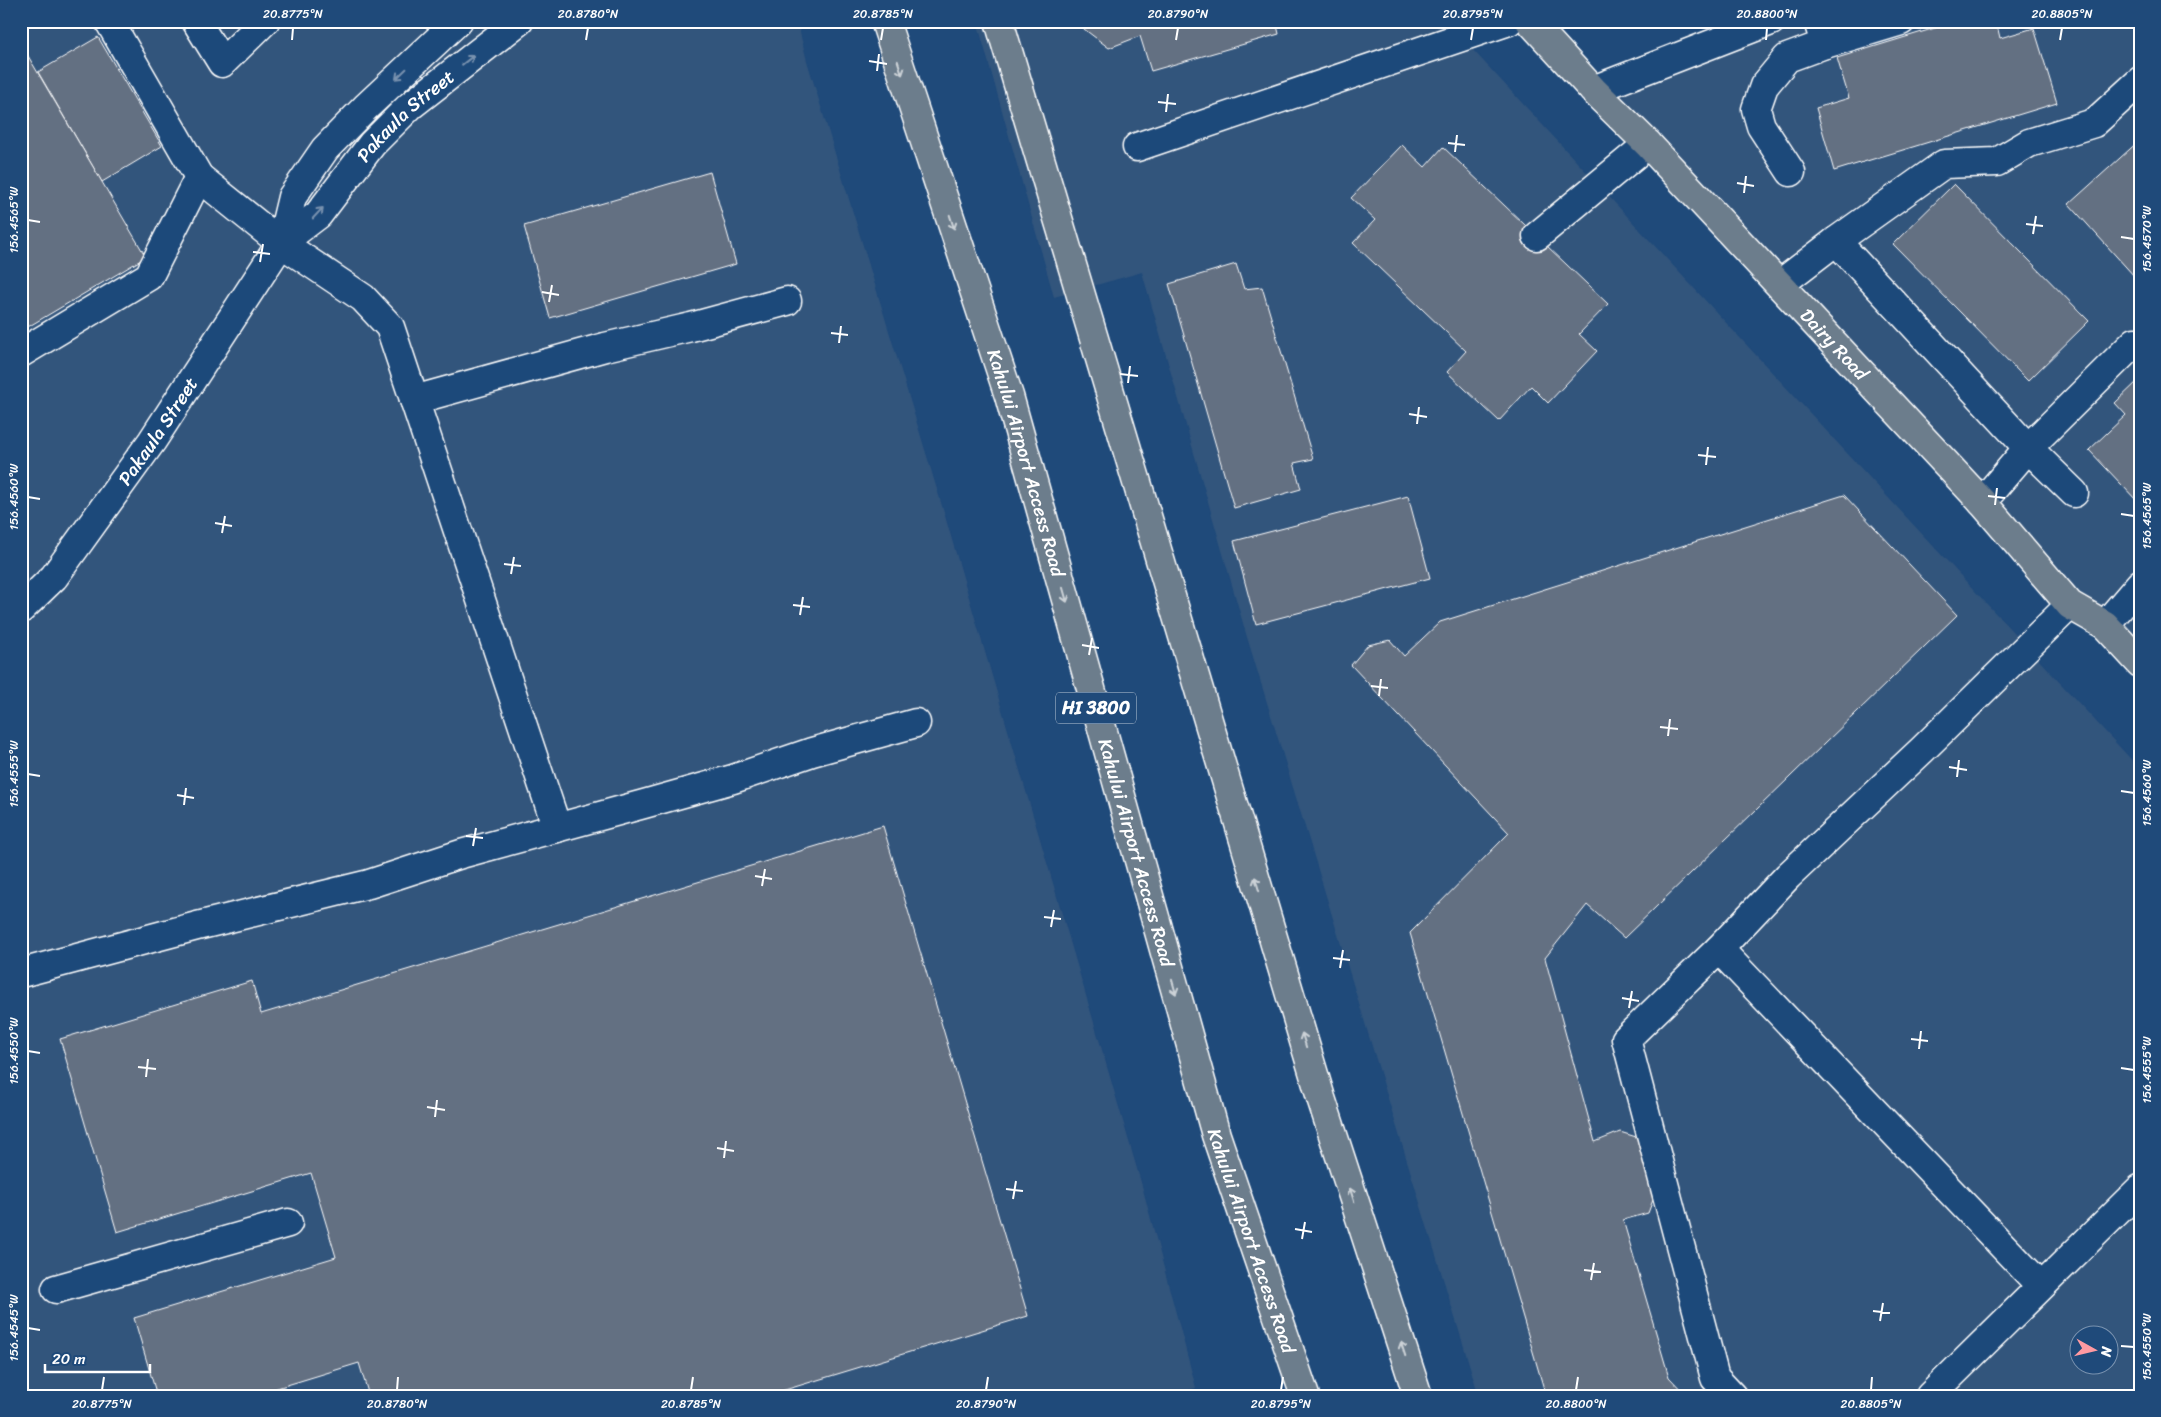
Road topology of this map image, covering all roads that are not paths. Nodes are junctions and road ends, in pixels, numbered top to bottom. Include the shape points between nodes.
1 (109, 21) edge
2 (196, 21) edge
3 (264, 21) edge
4 (519, 21) edge
5 (885, 21) edge
6 (999, 21) edge
7 (1509, 21) edge
8 (1530, 21) edge
9 (1771, 21) edge
10 (1900, 21) edge
11 (452, 24) edge
12 (1821, 33) edge
13 (2140, 81) edge
14 (1593, 90) junction
15 (1648, 144) junction
16 (1137, 147) dead end
17 (1791, 172) dead end
18 (199, 177) junction
19 (1537, 236) dead end
20 (1836, 241) junction
21 (281, 243) junction
22 (1780, 284) junction
23 (787, 301) dead end
24 (2135, 342) dead end
25 (22, 354) edge
26 (414, 400) junction
27 (2028, 448) junction
28 (2074, 493) dead end
29 (1982, 502) junction
30 (2140, 584) edge
31 (2070, 605) junction
32 (21, 609) edge
33 (2105, 625) junction
34 (2140, 663) edge
35 (916, 723) dead end
36 (557, 828) junction
37 (1719, 949) junction
38 (21, 973) edge
39 (2140, 1190) edge
40 (288, 1222) dead end
41 (2042, 1286) junction
42 (56, 1288) dead end
43 (1305, 1396) edge
44 (1418, 1396) edge
45 (1732, 1396) edge
46 (1930, 1396) edge

1 - 18 street
2 - 3 street via 222,63
21 -> 4 street, Pakaula Street via 318,215 372,144 410,106
5 -> 43 main road, Kahului Airport Access Road / HI 3800 via 1009,396 1216,1134
44 -> 6 main road via 1321,1098
7 - 16 street
8 - 14 main road, Dairy Road
9 - 14 street
10 - 12 street
11 -> 21 street, Pakaula Street via 325,149 292,197
12 - 17 street via 1787,58 1764,86 1756,110 1760,126
13 - 20 street via 2094,122 2029,143 1997,162 1944,164
14 - 15 main road, Dairy Road
15 - 19 street
15 - 22 main road, Dairy Road
18 - 21 street
18 - 25 street via 149,276
20 - 22 street
20 - 27 street
21 - 26 street via 363,298 390,328
21 - 32 street, Pakaula Street via 152,441 54,577
22 - 29 main road, Dairy Road
23 - 26 street
24 - 27 street
26 - 36 street
27 - 28 street
27 - 29 street
29 - 31 main road, Dairy Road
30 - 33 street
31 - 33 main road, Dairy Road
31 - 37 street via 1788,876
33 - 34 main road, Dairy Road
35 - 36 street
36 - 38 street via 369,884
37 - 41 street
37 - 45 street via 1626,1039 1716,1378
39 - 41 street
40 - 42 street
41 - 46 street

